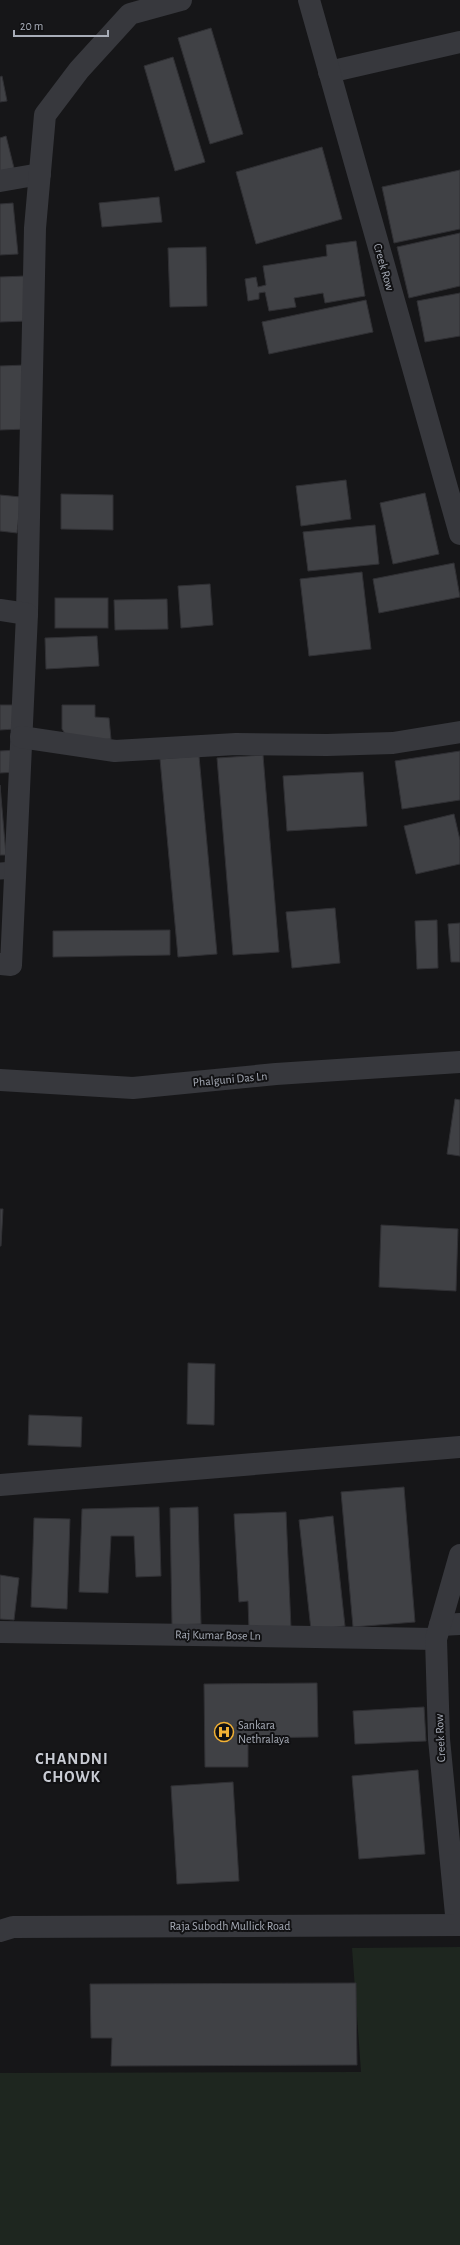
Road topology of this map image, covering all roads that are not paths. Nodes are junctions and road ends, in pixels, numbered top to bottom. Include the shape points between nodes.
1 (181, 0) edge
2 (309, 0) edge
3 (130, 7) edge
4 (460, 42) edge
5 (329, 72) junction
6 (40, 174) junction
7 (0, 181) edge
8 (460, 534) edge
9 (0, 610) edge
10 (27, 614) junction
11 (460, 732) edge
12 (21, 737) junction
13 (8, 870) edge
14 (0, 964) edge
15 (460, 1062) edge
16 (0, 1080) edge
17 (460, 1447) edge
18 (0, 1485) edge
19 (460, 1555) edge
20 (446, 1629) edge
21 (0, 1632) edge
22 (458, 1925) edge
23 (0, 1932) edge

1 - 3 street
2 - 5 street, Creek Row
3 - 6 street via 45,115
4 - 5 street
5 - 8 street, Creek Row
6 - 7 street
6 - 10 street via 35,228
9 - 10 street
10 - 12 street
11 - 12 street via 393,743 236,744 115,751
12 - 13 street
13 - 14 street via 11,965
15 - 16 street, Phalguni Das Ln via 276,1074 133,1088
17 - 18 street
19 - 20 street, Creek Row
20 - 21 street, Raj Kumar Bose Ln
20 - 22 street, Creek Row via 439,1739
22 - 23 street, Raja Subodh Mullick Road via 13,1927

